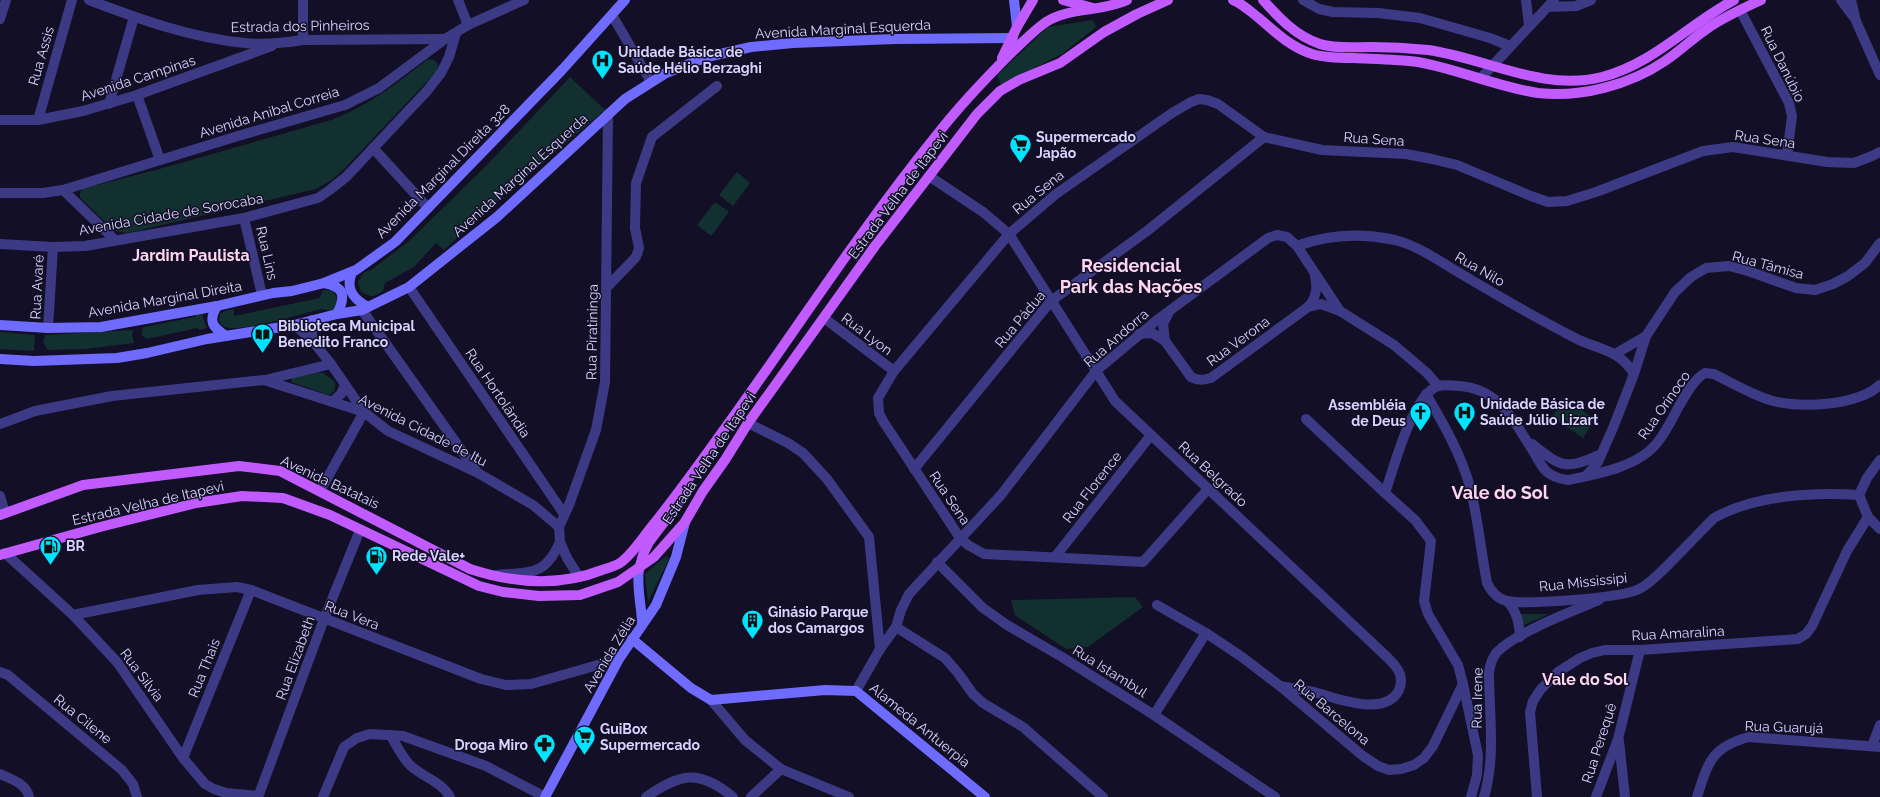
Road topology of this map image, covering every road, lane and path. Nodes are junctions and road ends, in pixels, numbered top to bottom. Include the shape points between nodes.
1 (6, 0) edge
2 (72, 0) edge
3 (89, 0) edge
4 (303, 0) edge
5 (458, 0) edge
6 (524, 0) edge
7 (625, 0) edge
8 (1014, 0) edge
9 (1033, 0) edge
10 (1064, 0) edge
11 (1126, 0) edge
12 (1168, 0) edge
13 (1233, 0) edge
14 (1263, 0) edge
15 (1303, 0) edge
16 (1526, 0) edge
17 (1591, 0) edge
18 (1734, 0) edge
19 (1761, 0) edge
20 (1841, 0) edge
21 (1850, 0) edge
22 (1551, 3) edge
23 (1097, 10) junction
24 (1740, 10) junction
25 (612, 15) junction
26 (134, 17) junction
27 (0, 19) edge
28 (1856, 21) junction
29 (468, 25) junction
30 (1528, 26) junction
31 (1017, 27) junction
32 (456, 33) junction
33 (1013, 38) junction
34 (445, 39) junction
35 (302, 40) junction
36 (280, 43) junction
37 (1510, 46) junction
38 (999, 65) junction
39 (1492, 66) junction
40 (1880, 75) edge
41 (1480, 78) junction
42 (651, 82) junction
43 (717, 86) dead end
44 (137, 95) junction
45 (110, 104) junction
46 (608, 114) junction
47 (0, 120) edge
48 (38, 120) junction
49 (1264, 137) junction
50 (373, 148) junction
51 (1880, 152) edge
52 (1787, 156) junction
53 (160, 160) junction
54 (930, 176) junction
55 (63, 190) junction
56 (0, 193) edge
57 (428, 208) junction
58 (244, 218) junction
59 (1009, 234) junction
60 (115, 240) junction
61 (1880, 243) edge
62 (0, 244) edge
63 (1297, 246) junction
64 (53, 247) junction
65 (1314, 271) junction
66 (352, 272) junction
67 (324, 283) junction
68 (409, 287) junction
69 (607, 287) junction
70 (262, 295) junction
71 (1051, 301) junction
72 (217, 306) junction
73 (365, 308) junction
74 (1308, 308) junction
75 (1340, 310) junction
76 (1170, 311) junction
77 (337, 314) junction
78 (824, 318) junction
79 (312, 320) junction
80 (0, 325) edge
81 (294, 325) junction
82 (48, 328) junction
83 (1139, 334) junction
84 (226, 336) junction
85 (1646, 336) junction
86 (312, 340) junction
87 (1165, 340) junction
88 (1615, 354) junction
89 (0, 359) edge
90 (331, 364) junction
91 (894, 371) junction
92 (1096, 371) junction
93 (1634, 374) junction
94 (264, 380) junction
95 (345, 384) junction
96 (1880, 385) edge
97 (1438, 386) junction
98 (1426, 394) junction
99 (332, 402) junction
100 (364, 412) junction
101 (1306, 419) dead end
102 (0, 424) edge
103 (748, 424) junction
104 (1150, 435) junction
105 (1525, 439) junction
106 (1602, 454) junction
107 (1880, 460) edge
108 (1619, 466) junction
109 (914, 469) junction
110 (478, 473) junction
111 (691, 476) junction
112 (1586, 476) junction
113 (1208, 489) junction
114 (320, 491) junction
115 (1385, 493) junction
116 (1859, 495) junction
117 (0, 496) edge
118 (2, 514) edge
119 (564, 514) junction
120 (1868, 517) junction
121 (685, 522) junction
122 (559, 527) junction
123 (1880, 529) edge
124 (360, 530) junction
125 (960, 538) junction
126 (560, 542) junction
127 (633, 550) joint
128 (3, 554) edge
129 (1055, 557) junction
130 (937, 562) junction
131 (639, 569) junction
132 (490, 575) junction
133 (579, 577) junction
134 (251, 590) junction
135 (1607, 596) junction
136 (1507, 601) junction
137 (1157, 605) dead end
138 (73, 615) junction
139 (324, 619) junction
140 (642, 625) junction
141 (896, 627) junction
142 (1206, 633) junction
143 (1520, 637) junction
144 (632, 639) junction
145 (880, 649) junction
146 (1640, 650) junction
147 (618, 659) junction
148 (0, 672) edge
149 (1463, 684) junction
150 (1280, 686) junction
151 (856, 692) junction
152 (711, 700) junction
153 (1154, 715) junction
154 (1880, 725) edge
155 (390, 735) junction
156 (1618, 739) junction
157 (1876, 746) edge
158 (1490, 753) junction
159 (1478, 755) junction
160 (183, 758) junction
161 (781, 769) junction
162 (0, 774) edge
163 (29, 797) edge
164 (137, 797) edge
165 (258, 797) edge
166 (323, 797) edge
167 (450, 797) edge
168 (545, 797) edge
169 (646, 797) edge
170 (733, 797) edge
171 (751, 797) edge
172 (849, 797) edge
173 (985, 797) edge
174 (1103, 797) edge
175 (1275, 797) edge
176 (1471, 797) edge
177 (1484, 797) edge
178 (1537, 797) edge
179 (1596, 797) edge
180 (1624, 797) edge
181 (1697, 797) edge

1 - 27 street
2 - 48 street, Rua Assis
3 - 26 street, Estrada dos Pinheiros
4 - 35 street
5 - 29 street
6 - 29 street, Avenida Anibal Correia
7 - 25 main road
8 - 31 main road
9 - 31 main road
10 - 23 main road
11 - 23 main road, Estrada Velha de Itapevi
12 - 54 main road, Estrada Velha de Itapevi via 1104,32 1060,64 1019,80 1000,91 977,114
13 - 41 main road via 1250,10 1296,48 1313,54 1333,58 1418,62
14 - 39 main road via 1288,26 1320,44 1341,48 1428,50
15 - 37 street via 1333,12 1378,13 1420,18
16 - 30 street
17 - 22 street via 1576,6
18 - 39 main road via 1660,50 1624,69 1602,77 1581,81 1540,79
19 - 24 main road
20 - 28 street
21 - 28 street
22 - 30 street
23 - 38 main road, Estrada Velha de Itapevi via 1067,14 1048,21
24 - 41 main road via 1709,27 1664,62 1629,80 1607,87 1560,94 1538,93
24 - 52 street, Rua Danúbio via 1789,102 1792,116
25 - 42 street
25 - 57 main road, Avenida Marginal Direita 328
26 - 36 street, Estrada dos Pinheiros via 217,40
26 - 45 street
28 - 40 street
29 - 32 street, Avenida Anibal Correia
30 - 37 street
31 - 33 main road
32 - 34 street, Avenida Anibal Correia
32 - 50 street, Avenida Cidade de Sorocaba via 441,73
33 - 38 main road
33 - 42 main road, Avenida Marginal Esquerda via 862,40 751,47 681,66
34 - 35 street, Estrada dos Pinheiros
34 - 53 street, Avenida Anibal Correia via 379,88 345,105
35 - 36 street, Estrada dos Pinheiros
36 - 44 street, Avenida Campinas
37 - 39 street
38 - 111 main road, Estrada Velha de Itapevi via 962,103 905,174
39 - 41 street
42 - 46 main road, Avenida Marginal Esquerda
43 - 69 street via 652,137 636,183 636,257
44 - 45 street, Avenida Campinas
44 - 53 street
45 - 48 street, Avenida Campinas
46 - 68 main road, Avenida Marginal Esquerda via 497,217
46 - 69 street, Rua Piratininga
47 - 48 street, Avenida Campinas
49 - 52 street, Rua Sena via 1322,150 1406,154 1432,159 1458,165 1548,202 1567,201 1596,192 1703,151 1732,147
49 - 59 street, Rua Sena via 1218,104 1199,99 1190,102 1056,194
49 - 71 street, Rua Pádua via 1147,231
50 - 57 street
50 - 58 street, Avenida Cidade de Sorocaba via 346,177 318,198
51 - 52 street, Rua Sena via 1854,163
53 - 55 street, Avenida Anibal Correia
54 - 59 street, Rua Belgrado via 983,212
54 - 78 main road, Estrada Velha de Itapevi
55 - 56 street, Avenida Anibal Correia via 43,193
55 - 60 street
57 - 66 main road, Avenida Marginal Direita 328 via 395,242
58 - 60 street, Avenida Cidade de Sorocaba
58 - 70 street, Rua Lins
59 - 71 street, Rua Belgrado
59 - 91 street, Rua Sena
60 - 64 street, Avenida Cidade de Sorocaba via 85,246
61 - 85 street, Rua Tâmisa via 1865,263 1848,276 1815,290 1796,288 1729,266 1706,268 1690,277 1675,292
62 - 64 street, Avenida Cidade de Sorocaba
63 - 65 street, Rua Andorra
63 - 76 street, Rua Andorra via 1287,237 1277,235 1268,238
63 - 88 street, Rua Nilo via 1318,238 1345,236 1367,236 1397,241 1423,252 1578,340
64 - 82 street, Rua Avaré
65 - 74 street via 1317,287 1315,298
65 - 75 street, Rua Andorra
66 - 67 main road, Avenida Marginal Direita 328
66 - 73 main road via 349,288 352,295
67 - 70 main road, Avenida Marginal Direita 328
67 - 77 main road via 339,289 344,296
68 - 73 main road, Avenida Marginal Esquerda
68 - 119 street, Rua Hortolândia
69 - 119 street, Rua Piratininga via 606,382 603,401 596,430
70 - 72 main road, Avenida Marginal Direita
71 - 92 street, Rua Belgrado
71 - 109 street, Rua Pádua
72 - 82 main road, Avenida Marginal Direita via 101,327
72 - 84 main road via 212,314 214,326
73 - 77 main road, Avenida Marginal Esquerda
73 - 110 street
74 - 75 street, Rua Verona via 1321,304
74 - 87 street, Rua Verona via 1211,378 1203,380 1191,376
75 - 97 street, Rua Andorra via 1394,344
76 - 83 street, Rua Andorra
76 - 87 street via 1163,324
77 - 79 main road, Avenida Marginal Esquerda
78 - 91 street, Rua Lyon
78 - 103 main road, Estrada Velha de Itapevi
79 - 81 main road, Avenida Marginal Esquerda
79 - 86 street
80 - 82 main road, Avenida Marginal Direita
81 - 84 main road, Avenida Marginal Esquerda
81 - 86 street
83 - 87 street via 1152,333
83 - 92 street, Rua Andorra
84 - 89 main road, Avenida Marginal Esquerda via 117,358 34,361
85 - 88 street
85 - 93 street, Rua Tâmisa
86 - 90 street
88 - 93 street, Rua Nilo via 1629,365
90 - 94 street, Avenida Cidade de Itu
90 - 95 street
91 - 109 street, Rua Sena via 878,398 879,412
92 - 104 street, Rua Belgrado via 1115,401
92 - 125 street, Rua Andorra via 1001,495
93 - 106 street, Rua Tâmisa
94 - 99 street, Avenida Cidade de Itu
94 - 102 street, Avenida Cidade de Itu via 112,396 36,411
95 - 99 street via 341,394
95 - 100 street
96 - 108 street, Rua Orinoco via 1874,391 1852,400 1811,404 1773,401 1714,374 1705,373 1687,392 1657,443 1632,463
97 - 98 street
97 - 105 street, Rua Orinoco via 1476,388 1498,401 1509,413
98 - 115 street via 1411,417
98 - 136 street via 1458,453 1467,478 1487,583 1499,598
99 - 100 street, Avenida Cidade de Itu
100 - 110 street, Avenida Cidade de Itu via 388,431
100 - 114 street
101 - 115 street
103 - 121 main road, Estrada Velha de Itapevi via 702,491
103 - 145 street via 803,453 827,478 869,538
104 - 113 street, Rua Belgrado
104 - 129 street, Rua Florence
105 - 106 street via 1564,465 1575,465
105 - 112 street, Rua Orinoco via 1546,471 1552,475 1568,480
106 - 108 street via 1611,463
106 - 112 street, Rua Tâmisa
107 - 116 street
108 - 112 street, Rua Orinoco
109 - 125 street, Rua Sena
110 - 122 street, Avenida Cidade de Itu via 533,505
111 - 127 main road, Estrada Velha de Itapevi
111 - 131 main road via 688,491 649,542
113 - 129 street, Rua Sena via 1143,562
113 - 150 street, Rua Belgrado via 1388,658 1399,669 1402,681 1399,691 1392,699 1373,704 1360,704
114 - 118 main road, Avenida Batatais via 280,471 239,466 83,485
114 - 132 main road, Avenida Batatais via 470,569
115 - 149 street via 1415,520 1431,541 1424,601 1428,614 1458,665
116 - 120 street
116 - 135 street, Rua Mississipi via 1828,493 1790,497 1727,511 1714,518 1653,579 1639,589
117 - 118 street
119 - 122 street, Rua Piratininga
120 - 123 street
120 - 146 street, Rua Amaralina via 1847,551 1812,626 1798,639
121 - 131 main road, Estrada Velha de Itapevi via 654,557
121 - 140 main road, Avenida Zélia via 676,557 656,605
122 - 126 street, Rua Piratininga
124 - 128 main road, Estrada Velha de Itapevi via 330,515 283,498 242,496 196,503
124 - 131 main road, Estrada Velha de Itapevi via 479,586 503,592 539,596 580,595 618,582
124 - 139 street, Rua Elizabeth
125 - 129 street, Rua Sena via 984,554
125 - 130 street, Rua Andorra
126 - 132 street via 554,556 545,566 534,571
126 - 133 street, Rua Piratininga
127 - 133 main road, Avenida Batatais via 620,563
128 - 138 street, Rua Silvia
130 - 141 street, Rua Andorra via 909,594 900,610
130 - 153 street, Rua Istambul via 983,608 1007,625
131 - 140 main road via 637,580
132 - 133 main road, Avenida Batatais via 553,582
134 - 138 street, Rua Vera via 237,586 198,590
134 - 139 street, Rua Vera
134 - 160 street, Rua Thais
135 - 136 street, Rua Mississipi via 1541,602
135 - 143 street, Rua Irene
136 - 143 street via 1516,612
137 - 142 street, Rua Barcelona
138 - 160 street, Rua Silvia via 126,673
139 - 147 street, Rua Vera via 482,679 506,685 530,684
139 - 165 street, Rua Elizabeth
140 - 144 main road, Avenida Zélia
141 - 145 street, Rua Andorra
141 - 174 street via 944,658 983,703 1023,727
142 - 150 street, Rua Barcelona
142 - 153 street
143 - 158 street, Rua Irene via 1497,653 1488,672
144 - 147 main road, Avenida Zélia
144 - 152 main road via 691,688
145 - 151 street, Rua Andorra
146 - 156 street, Rua Perequê
146 - 178 street, Rua Amaralina via 1605,650 1580,658 1558,672 1541,689 1533,701 1530,712
147 - 168 main road, Avenida Zélia
148 - 164 street, Rua Cilene via 8,675 122,770 133,784
149 - 150 street, Rua Barcelona via 1433,746 1424,758 1414,765 1389,770 1363,756
149 - 159 street
151 - 152 main road, Alameda Antuerpia via 825,690
151 - 173 main road, Alameda Antuerpia
152 - 161 street via 745,740
153 - 175 street, Rua Istambul
154 - 157 street
155 - 166 street via 370,734 357,738 344,747
155 - 167 street via 412,768 445,788
155 - 168 street via 403,736 486,766
156 - 179 street, Rua Perequê
156 - 180 street
157 - 181 street, Rua Guarujá via 1749,737 1734,741 1722,747 1713,757
158 - 159 street
158 - 177 street, Rua Irene via 1489,782
159 - 176 street via 1477,775
160 - 165 street, Rua Silvia via 197,776 214,790
161 - 171 street
161 - 172 street
162 - 163 street via 23,786 28,790
169 - 170 street via 674,781 689,777 704,778

